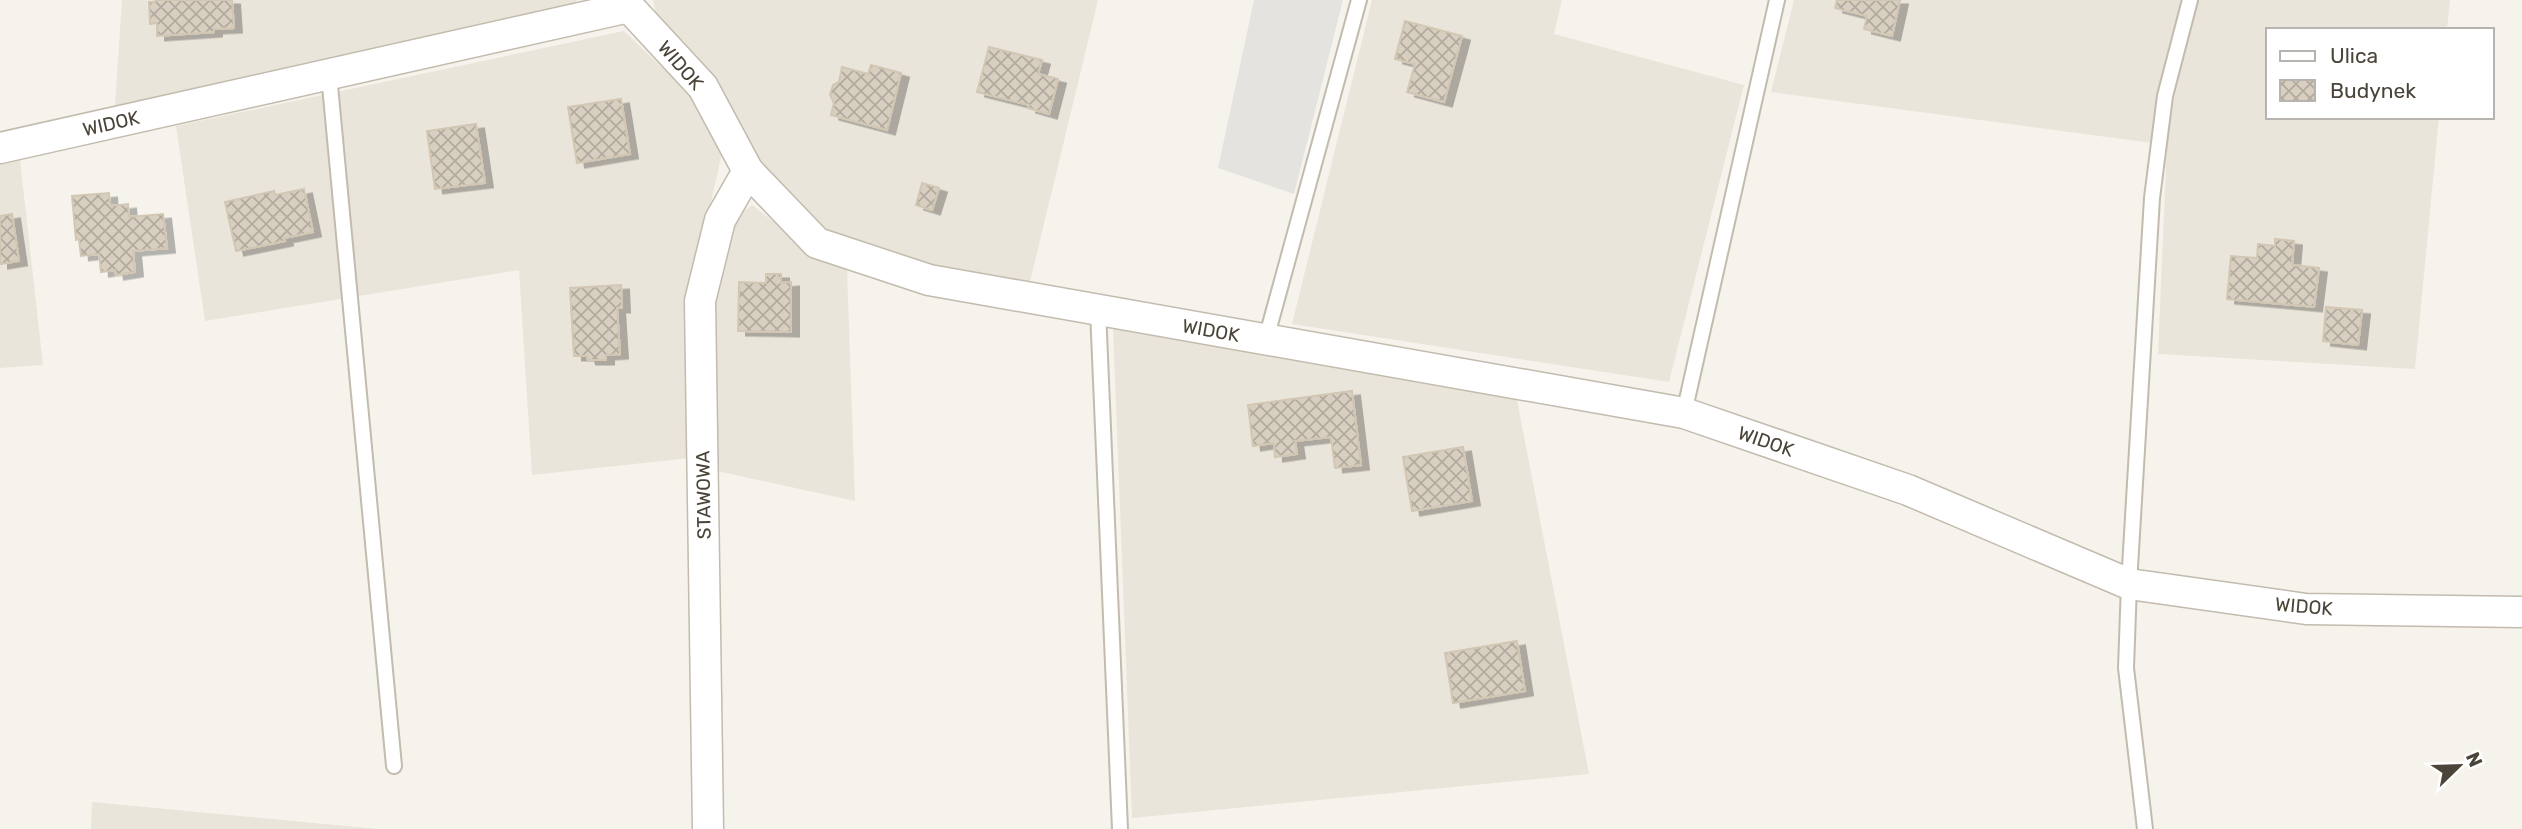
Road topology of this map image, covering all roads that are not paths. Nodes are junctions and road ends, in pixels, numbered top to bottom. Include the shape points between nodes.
1 (1359, 0) edge
2 (1777, 0) edge
3 (2190, 0) edge
4 (629, 4) edge
5 (329, 75) junction
6 (0, 148) edge
7 (748, 171) junction
8 (1098, 310) junction
9 (1266, 339) junction
10 (1684, 413) junction
11 (2129, 584) junction
12 (2522, 612) edge
13 (394, 766) dead end
14 (708, 829) edge
15 (1120, 829) edge
16 (2145, 829) edge

1 - 9 lane
2 - 10 lane
3 - 11 lane via 2165,96 2152,198
4 - 5 street, WIDOK
4 - 7 street, WIDOK via 703,87
5 - 6 street, WIDOK
5 - 13 lane
7 - 8 street, WIDOK via 817,243 929,280
7 - 14 street, STAWOWA via 720,219 700,301
8 - 9 street, WIDOK
8 - 15 lane
9 - 10 street, WIDOK
10 - 11 street, WIDOK via 1908,490
11 - 12 street, WIDOK via 2306,609
11 - 16 lane via 2126,668

